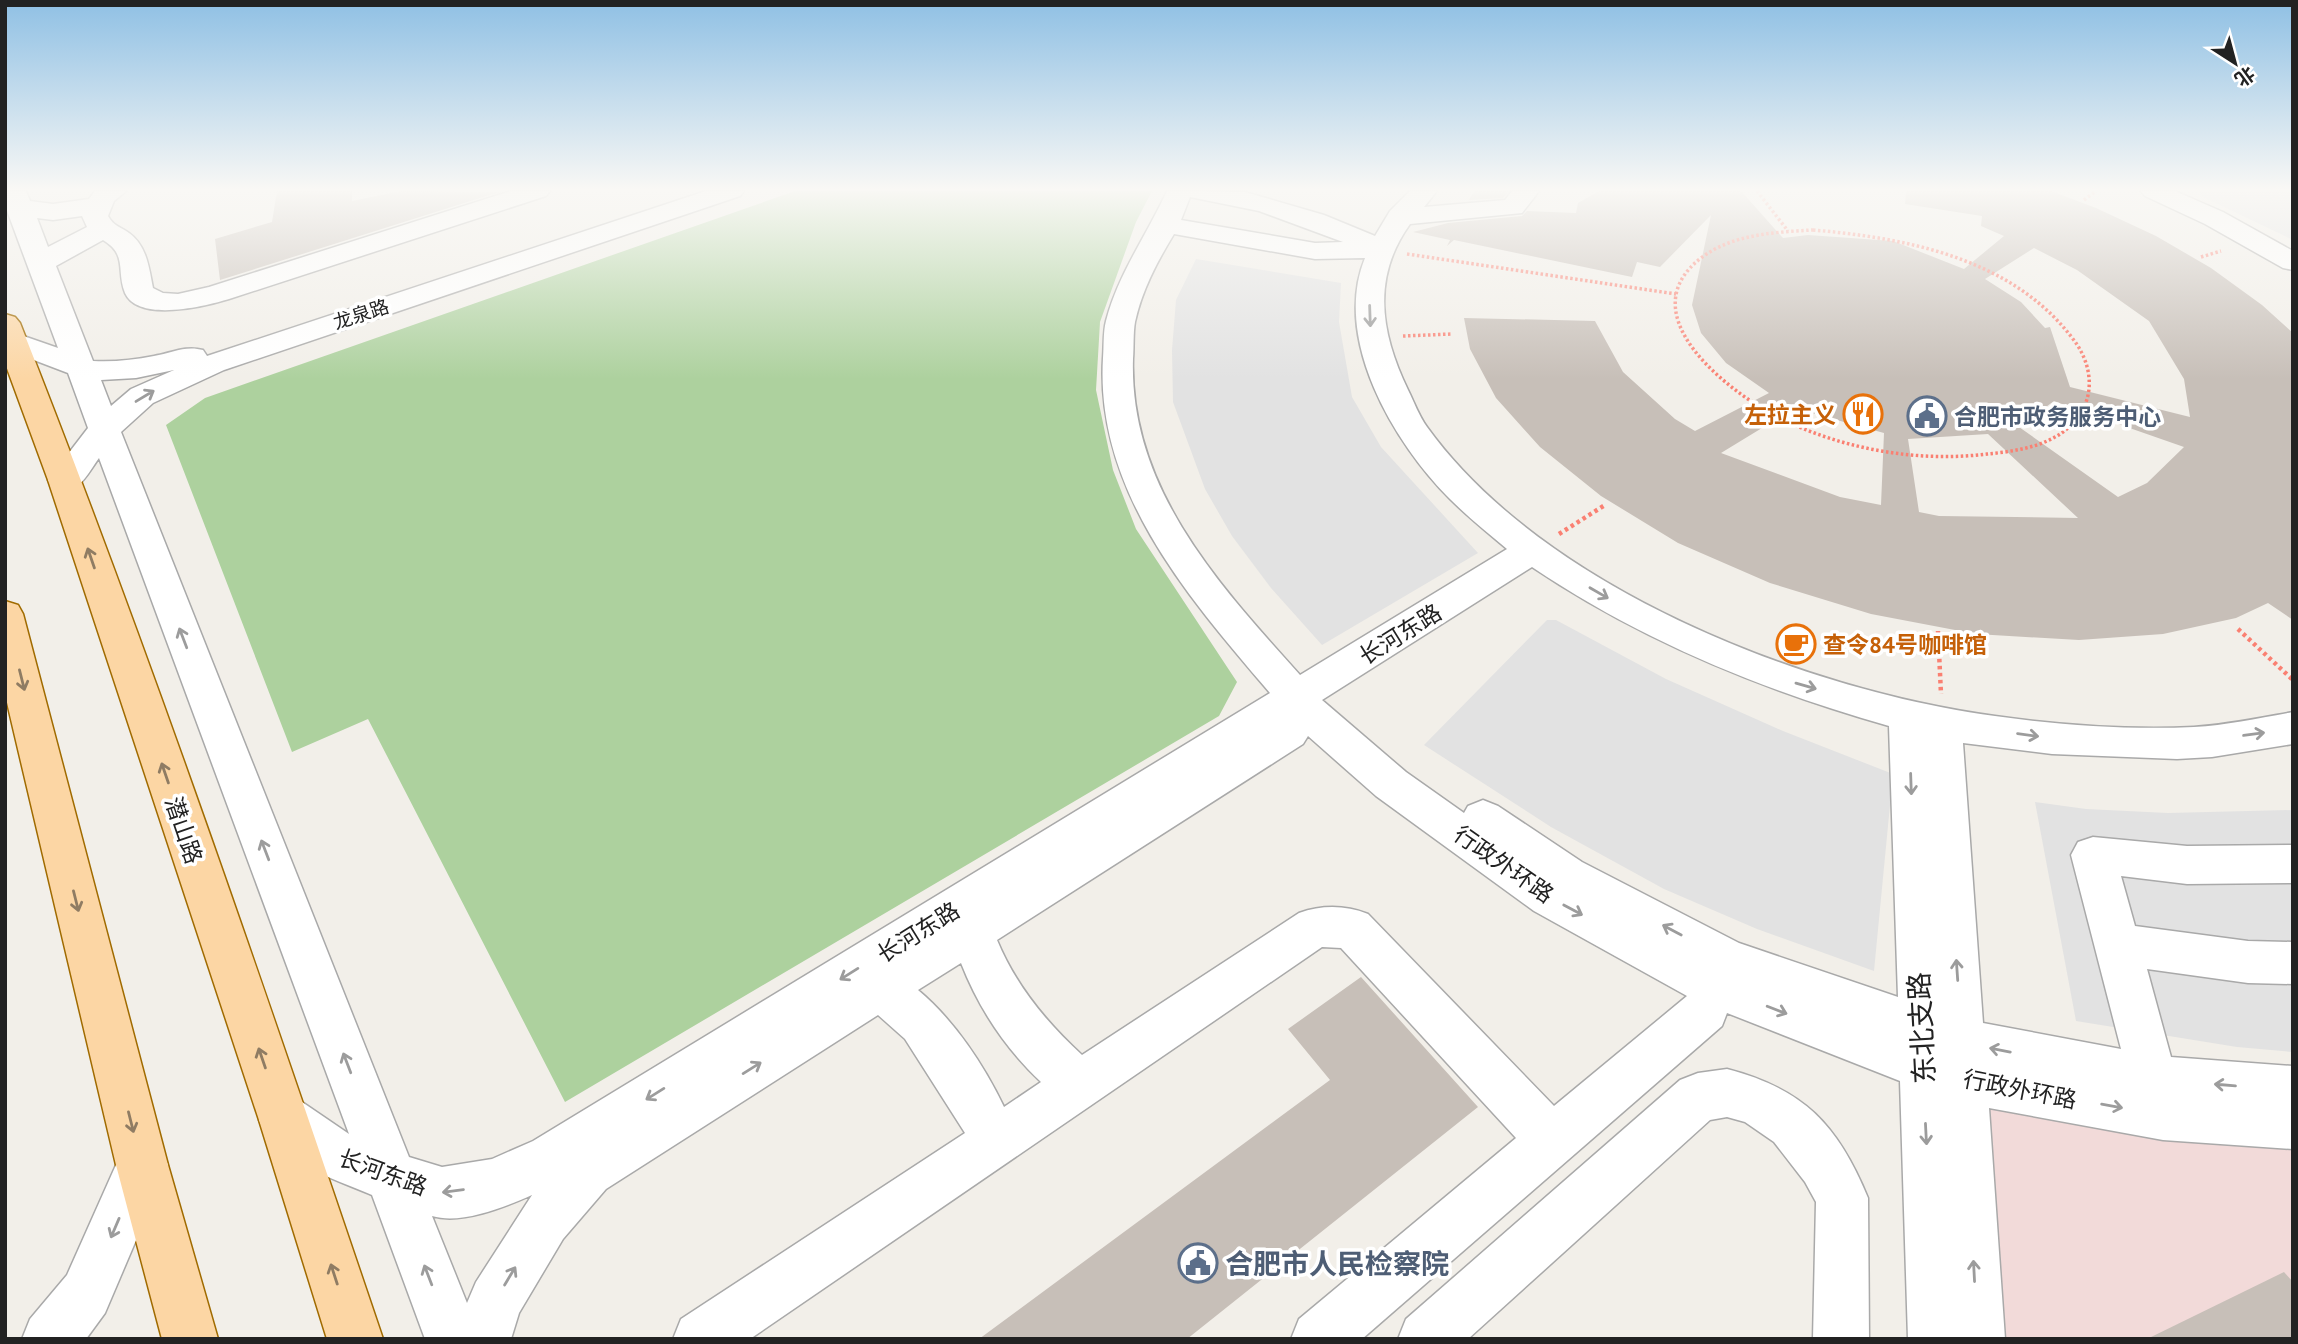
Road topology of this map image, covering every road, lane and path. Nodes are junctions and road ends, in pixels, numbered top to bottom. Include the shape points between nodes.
1 (37, 254) edge
2 (56, 254) edge
3 (131, 254) edge
4 (341, 254) edge
5 (504, 254) edge
6 (520, 254) edge
7 (1148, 254) edge
8 (1379, 254) edge
9 (1405, 254) edge
10 (1708, 254) edge
11 (1941, 254) edge
12 (41, 263) junction
13 (1676, 294) junction
14 (9, 332) edge
15 (1452, 334) dead end
16 (1370, 337) junction
17 (81, 368) junction
18 (103, 431) junction
19 (65, 480) junction
20 (1605, 505) dead end
21 (1542, 558) junction
22 (5, 614) edge
23 (2238, 629) dead end
24 (1938, 631) dead end
25 (2293, 680) edge
26 (1316, 701) junction
27 (1925, 720) junction
28 (2293, 728) edge
29 (2293, 864) edge
30 (971, 932) junction
31 (2117, 944) junction
32 (2293, 962) edge
33 (1721, 973) junction
34 (881, 988) junction
35 (1942, 1054) junction
36 (2153, 1079) junction
37 (1079, 1085) junction
38 (2293, 1090) edge
39 (284, 1120) junction
40 (2293, 1124) edge
41 (1552, 1140) junction
42 (995, 1142) junction
43 (142, 1165) junction
44 (391, 1177) junction
45 (50, 1339) edge
46 (190, 1339) edge
47 (355, 1339) edge
48 (453, 1339) edge
49 (483, 1339) edge
50 (701, 1339) edge
51 (1319, 1339) edge
52 (1426, 1339) edge
53 (1841, 1339) edge
54 (1936, 1339) edge
55 (1977, 1339) edge

1 - 12 street
2 - 12 street
3 - 4 street via 139,292 171,304
5 - 17 street, 龙泉路 via 169,363 125,370
18 -> 6 street, 龙泉路 via 142,396 213,364
7 - 26 street, 行政外环路 via 1120,323 1117,387 1137,475 1165,532 1218,608
8 -> 16 street via 1369,291
9 - 13 path
10 - 13 path via 1686,271
11 - 13 path via 1995,275 2026,294 2073,336 2086,359 2091,382 2087,403 2074,422 2052,438 1997,454 1944,457 1900,454 1814,431 1740,395 1713,373 1679,329
12 - 17 street
14 - 17 street, 龙泉路
14 - 19 main road, 潜山路
15 - 16 path
16 - 21 street via 1386,387 1418,440 1465,495
17 - 18 street
18 - 19 street, 龙泉路
44 -> 18 street
39 -> 19 main road, 潜山路
20 - 21 path
21 - 26 street, 长河东路
21 -> 27 street via 1655,626 1764,672
22 -> 43 main road
23 - 25 path
24 - 27 path
26 - 30 street, 长河东路
26 - 33 street, 行政外环路 via 1391,784 1550,897
26 -> 44 street, 长河东路 via 551,1158 494,1185 442,1194
27 -> 28 street via 2073,741 2198,742
27 - 35 street, 东北支路
29 - 31 street via 2187,865 2093,855
30 - 34 street, 长河东路
30 - 37 street via 993,986 1036,1045
31 - 32 street via 2248,962
31 - 36 street
33 - 35 street, 行政外环路
33 - 41 street via 1704,1010
34 - 42 street via 922,1023 976,1102
49 -> 34 street, 长河东路 via 495,1301 544,1220 588,1171
36 -> 35 street, 行政外环路
35 -> 40 street, 行政外环路 via 2162,1115
35 -> 54 street, 东北支路
55 -> 35 street, 东北支路
38 -> 36 street, 行政外环路
37 - 41 street via 1315,927 1352,928
37 - 42 street
39 - 44 street, 长河东路 via 330,1152
47 -> 39 main road, 潜山路
41 - 51 street
42 - 50 street
43 -> 45 street via 86,1294
43 - 46 main road
48 -> 44 street
52 - 53 street via 1698,1097 1727,1093 1757,1101 1792,1124 1842,1198

